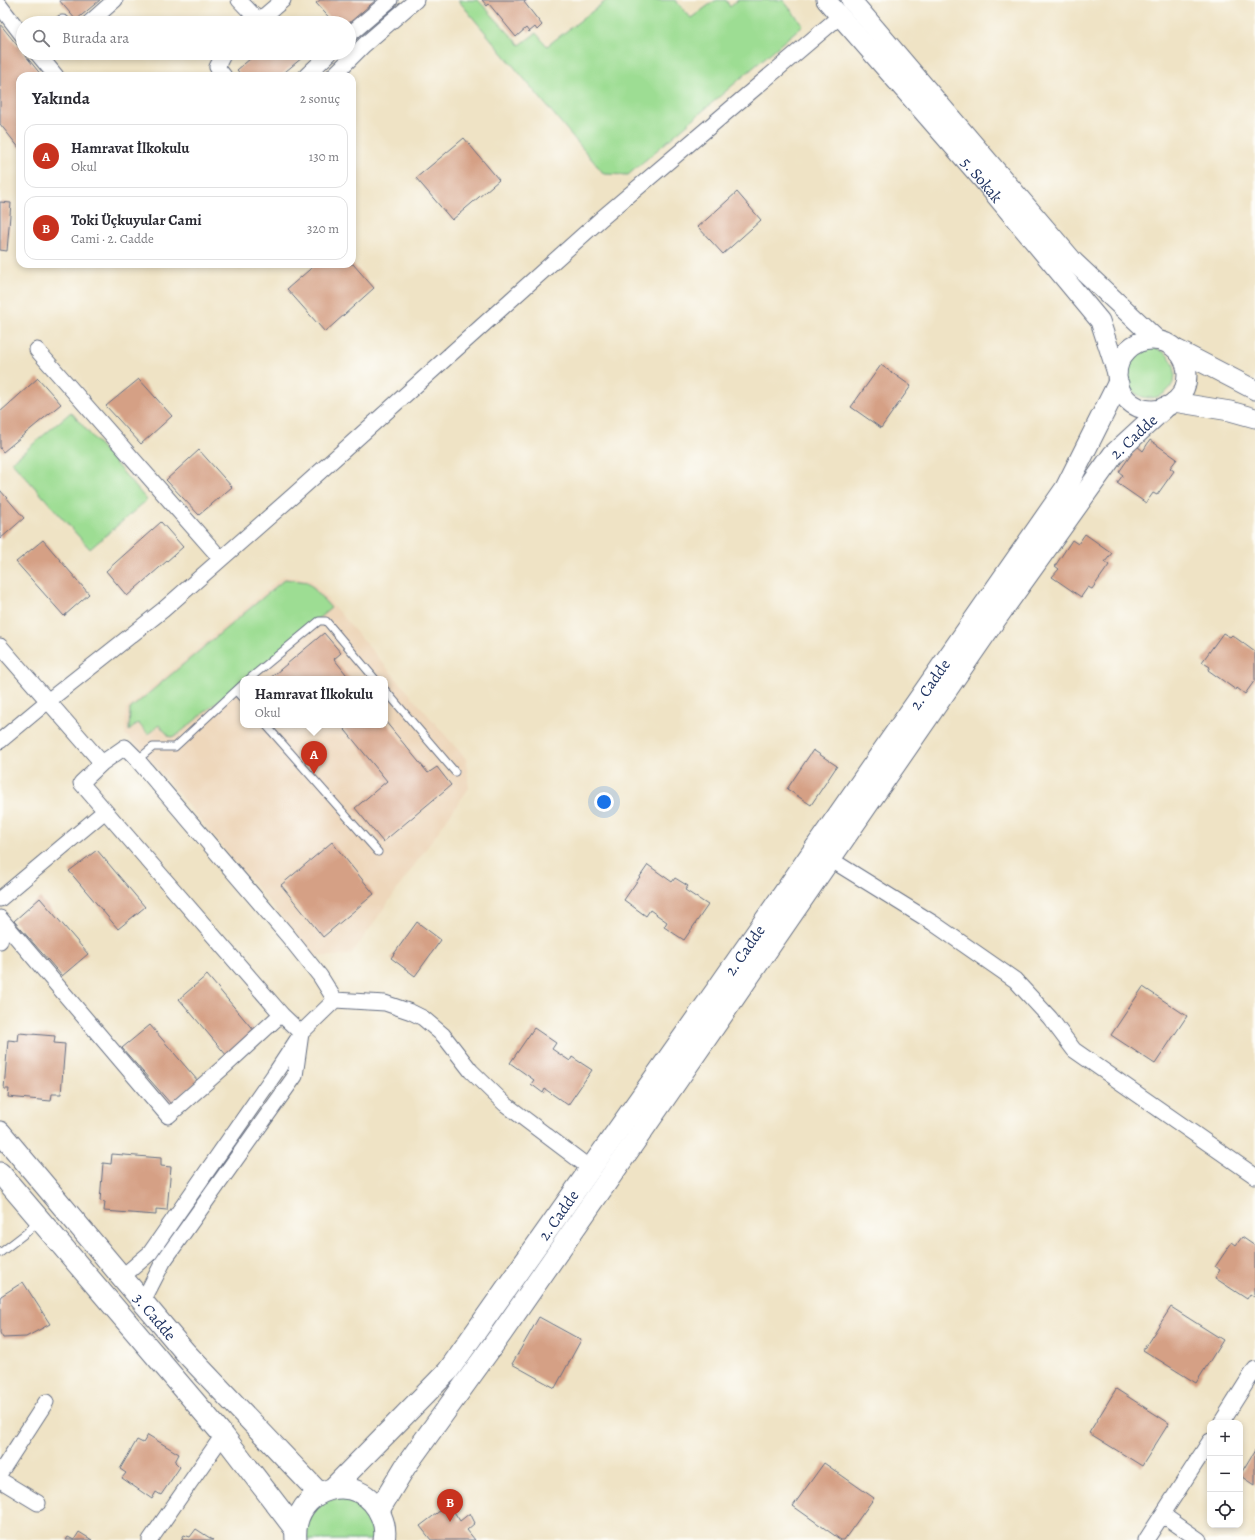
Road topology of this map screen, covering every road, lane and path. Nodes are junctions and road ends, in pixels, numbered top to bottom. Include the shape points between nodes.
1 (115, 0) edge
2 (240, 0) edge
3 (283, 0) edge
4 (390, 0) edge
5 (416, 0) edge
6 (826, 0) edge
7 (851, 0) edge
8 (0, 6) edge
9 (97, 16) edge
10 (253, 16) edge
11 (265, 16) edge
12 (840, 16) junction
13 (16, 26) edge
14 (356, 29) edge
15 (356, 53) edge
16 (43, 60) edge
17 (220, 60) edge
18 (323, 60) edge
19 (349, 60) edge
20 (53, 72) edge
21 (221, 72) edge
22 (310, 72) edge
23 (337, 72) edge
24 (1157, 340) junction
25 (38, 350) dead end
26 (1178, 350) junction
27 (1117, 378) junction
28 (1255, 390) edge
29 (1169, 405) junction
30 (1255, 418) edge
31 (221, 559) junction
32 (0, 646) edge
33 (253, 676) edge
34 (372, 676) edge
35 (240, 687) edge
36 (236, 691) junction
37 (388, 694) edge
38 (240, 696) edge
39 (48, 701) junction
40 (269, 728) edge
41 (0, 741) edge
42 (137, 760) junction
43 (102, 763) junction
44 (455, 772) dead end
45 (105, 811) junction
46 (378, 852) dead end
47 (830, 859) junction
48 (0, 899) edge
49 (2, 921) edge
50 (0, 941) edge
51 (335, 1000) junction
52 (275, 1020) dead end
53 (302, 1033) junction
54 (0, 1132) edge
55 (591, 1169) junction
56 (0, 1173) edge
57 (1255, 1176) edge
58 (39, 1219) junction
59 (0, 1253) edge
60 (122, 1278) junction
61 (142, 1301) junction
62 (1255, 1369) edge
63 (46, 1402) dead end
64 (1223, 1420) edge
65 (222, 1435) junction
66 (1207, 1446) edge
67 (0, 1473) edge
68 (0, 1480) edge
69 (326, 1490) junction
70 (38, 1503) dead end
71 (378, 1510) junction
72 (1163, 1515) junction
73 (295, 1534) edge
74 (387, 1538) edge
75 (150, 1540) edge
76 (1146, 1540) edge
77 (1199, 1540) edge

1 - 9 street
2 - 10 street
3 - 11 street
4 - 14 street
5 - 15 street
6 - 12 street, 5. Sokak
7 - 24 street, 5. Sokak via 1074,262
8 - 13 street
12 - 27 street, 5. Sokak via 982,179 1100,321
12 - 31 street via 602,218
16 - 20 street
17 - 21 street via 217,66
18 - 22 street
19 - 23 street
24 - 26 street via 1168,343
24 - 27 street via 1145,340 1125,351 1119,361
25 - 31 street
26 - 28 street
26 - 29 street via 1187,371 1187,383 1182,394
27 - 29 street via 1123,395 1131,403 1153,410
27 - 55 main road, 2. Cadde via 1066,488
29 - 30 street via 1230,411
29 - 47 main road, 2. Cadde via 1113,455 996,618
31 - 39 street via 163,610
32 - 39 street
33 - 34 lane via 319,621 326,621
35 - 36 lane
36 - 38 lane
36 - 42 lane via 175,747 153,747
37 - 44 lane
39 - 41 street
39 - 43 street
40 - 46 lane
42 - 43 street via 124,747
42 - 51 street via 288,936 320,976
43 - 45 street via 81,783
45 - 48 street
45 - 53 street via 282,1015
47 - 57 street via 933,923 1015,980 1050,1018 1074,1050
47 - 71 main road, 2. Cadde via 524,1301 405,1467
49 - 50 street
49 - 52 street via 168,1116
51 - 53 street
51 - 55 street via 385,1003 398,1006 422,1018 443,1035 471,1071 505,1104
53 - 60 street via 150,1253
53 - 61 street via 295,1076 162,1262
54 - 60 main road, 3. Cadde
55 - 69 main road, 2. Cadde via 448,1370
56 - 58 main road, 3. Cadde
58 - 59 lane via 26,1233
58 - 65 main road, 3. Cadde
60 - 61 main road, 3. Cadde
61 - 69 main road, 3. Cadde via 185,1352
62 - 64 street
63 - 67 street
65 - 73 main road, 3. Cadde
65 - 75 street
66 - 72 street
68 - 70 street
69 - 71 main road via 346,1488 359,1492
69 - 73 main road, 2. Cadde via 307,1502 298,1514
71 - 74 main road via 384,1522
72 - 76 street
72 - 77 street

